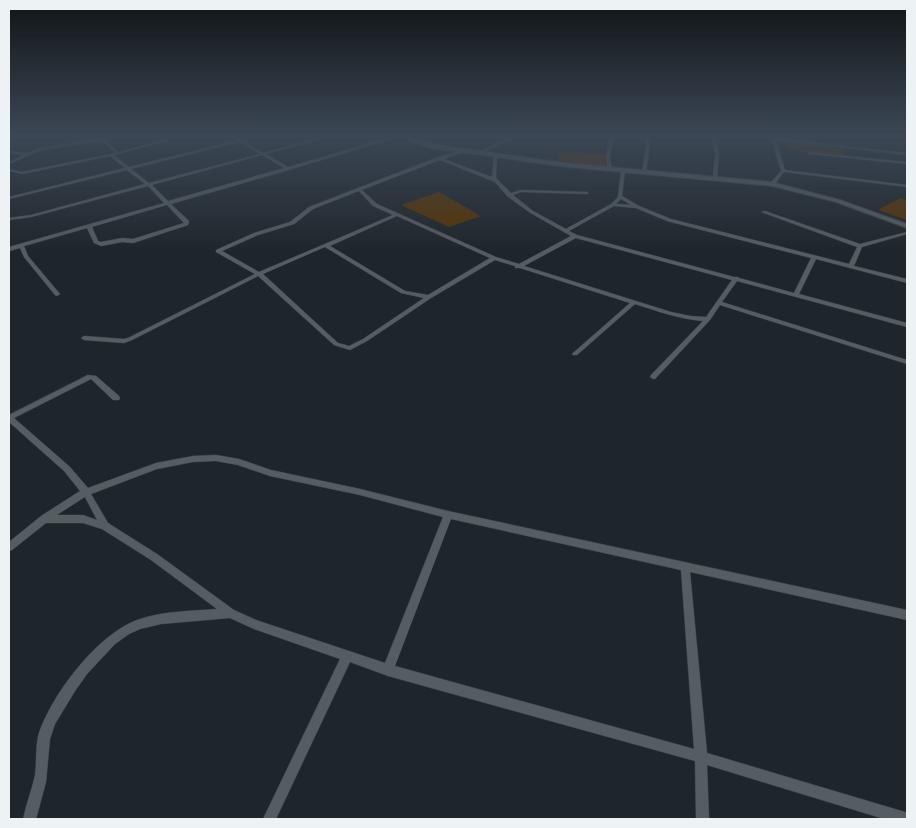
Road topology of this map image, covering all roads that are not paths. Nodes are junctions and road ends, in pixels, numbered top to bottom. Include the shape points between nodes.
1 (110, 174) edge
2 (135, 174) edge
3 (190, 174) edge
4 (272, 174) edge
5 (402, 174) edge
6 (478, 174) edge
7 (493, 174) edge
8 (623, 174) edge
9 (653, 174) edge
10 (715, 174) edge
11 (781, 174) edge
12 (805, 174) edge
13 (715, 178) junction
14 (497, 181) junction
15 (772, 184) junction
16 (149, 185) junction
17 (907, 186) edge
18 (361, 191) junction
19 (586, 193) dead end
20 (509, 195) junction
21 (620, 197) junction
22 (9, 198) edge
23 (169, 204) junction
24 (613, 205) junction
25 (637, 207) junction
26 (763, 212) dead end
27 (396, 215) junction
28 (9, 219) edge
29 (89, 226) junction
30 (907, 226) edge
31 (566, 231) junction
32 (907, 233) edge
33 (897, 235) junction
34 (574, 236) junction
35 (907, 240) edge
36 (21, 245) junction
37 (325, 245) junction
38 (860, 246) junction
39 (9, 249) edge
40 (814, 257) junction
41 (494, 258) junction
42 (518, 266) junction
43 (851, 266) junction
44 (259, 274) junction
45 (736, 278) junction
46 (907, 281) edge
47 (57, 294) dead end
48 (796, 295) junction
49 (429, 297) junction
50 (633, 303) junction
51 (719, 303) junction
52 (708, 319) junction
53 (907, 325) edge
54 (84, 338) dead end
55 (575, 354) dead end
56 (907, 362) edge
57 (652, 377) dead end
58 (116, 398) dead end
59 (11, 421) edge
60 (86, 492) junction
61 (448, 515) junction
62 (44, 520) junction
63 (105, 526) junction
64 (9, 547) edge
65 (685, 566) junction
66 (230, 613) junction
67 (907, 615) edge
68 (346, 656) junction
69 (388, 670) junction
70 (701, 757) junction
71 (29, 819) edge
72 (269, 819) edge
73 (702, 819) edge
74 (905, 819) edge

1 - 22 street
2 - 16 street
3 - 16 street
4 - 23 street
5 - 18 street
6 - 14 street
7 - 14 street
8 - 21 street
9 - 13 street
10 - 13 street
11 - 15 street
12 - 17 street
13 - 15 street
14 - 20 street
15 - 30 street via 838,201
16 - 23 street
16 - 28 street
18 - 27 street via 376,205
18 - 44 street via 311,208 292,223 218,251
19 - 20 street via 521,191
20 - 31 street via 530,212
21 - 24 street
21 - 25 street
23 - 29 street
23 - 29 street via 186,224 133,241 101,244 96,242
24 - 25 street
24 - 31 street
25 - 40 street via 669,220
26 - 38 street
27 - 37 street
27 - 41 street
29 - 36 street
31 - 34 street
32 - 33 street
33 - 35 street
33 - 38 street
34 - 42 street
34 - 45 street
36 - 39 street
36 - 47 street
37 - 44 street
37 - 49 street via 403,292
38 - 43 street
40 - 43 street
40 - 48 street
41 - 42 street
41 - 49 street
42 - 50 street
43 - 46 street
44 - 49 street via 336,344 350,348
44 - 54 street via 130,339
45 - 48 street
45 - 51 street
48 - 53 street
50 - 52 street via 690,318
50 - 55 street
51 - 52 street
51 - 56 street
52 - 57 street
58 - 59 street via 90,377
59 - 60 street via 67,469
60 - 61 street via 156,466 216,458
60 - 62 street
60 - 63 street
61 - 65 street
61 - 69 street
62 - 63 street via 83,520
62 - 64 street
63 - 66 street via 154,557
65 - 67 street
65 - 70 street
66 - 68 street
66 - 71 street via 139,624 127,629 87,665 44,736 41,776
68 - 69 street
68 - 72 street
69 - 70 street
70 - 73 street
70 - 74 street

